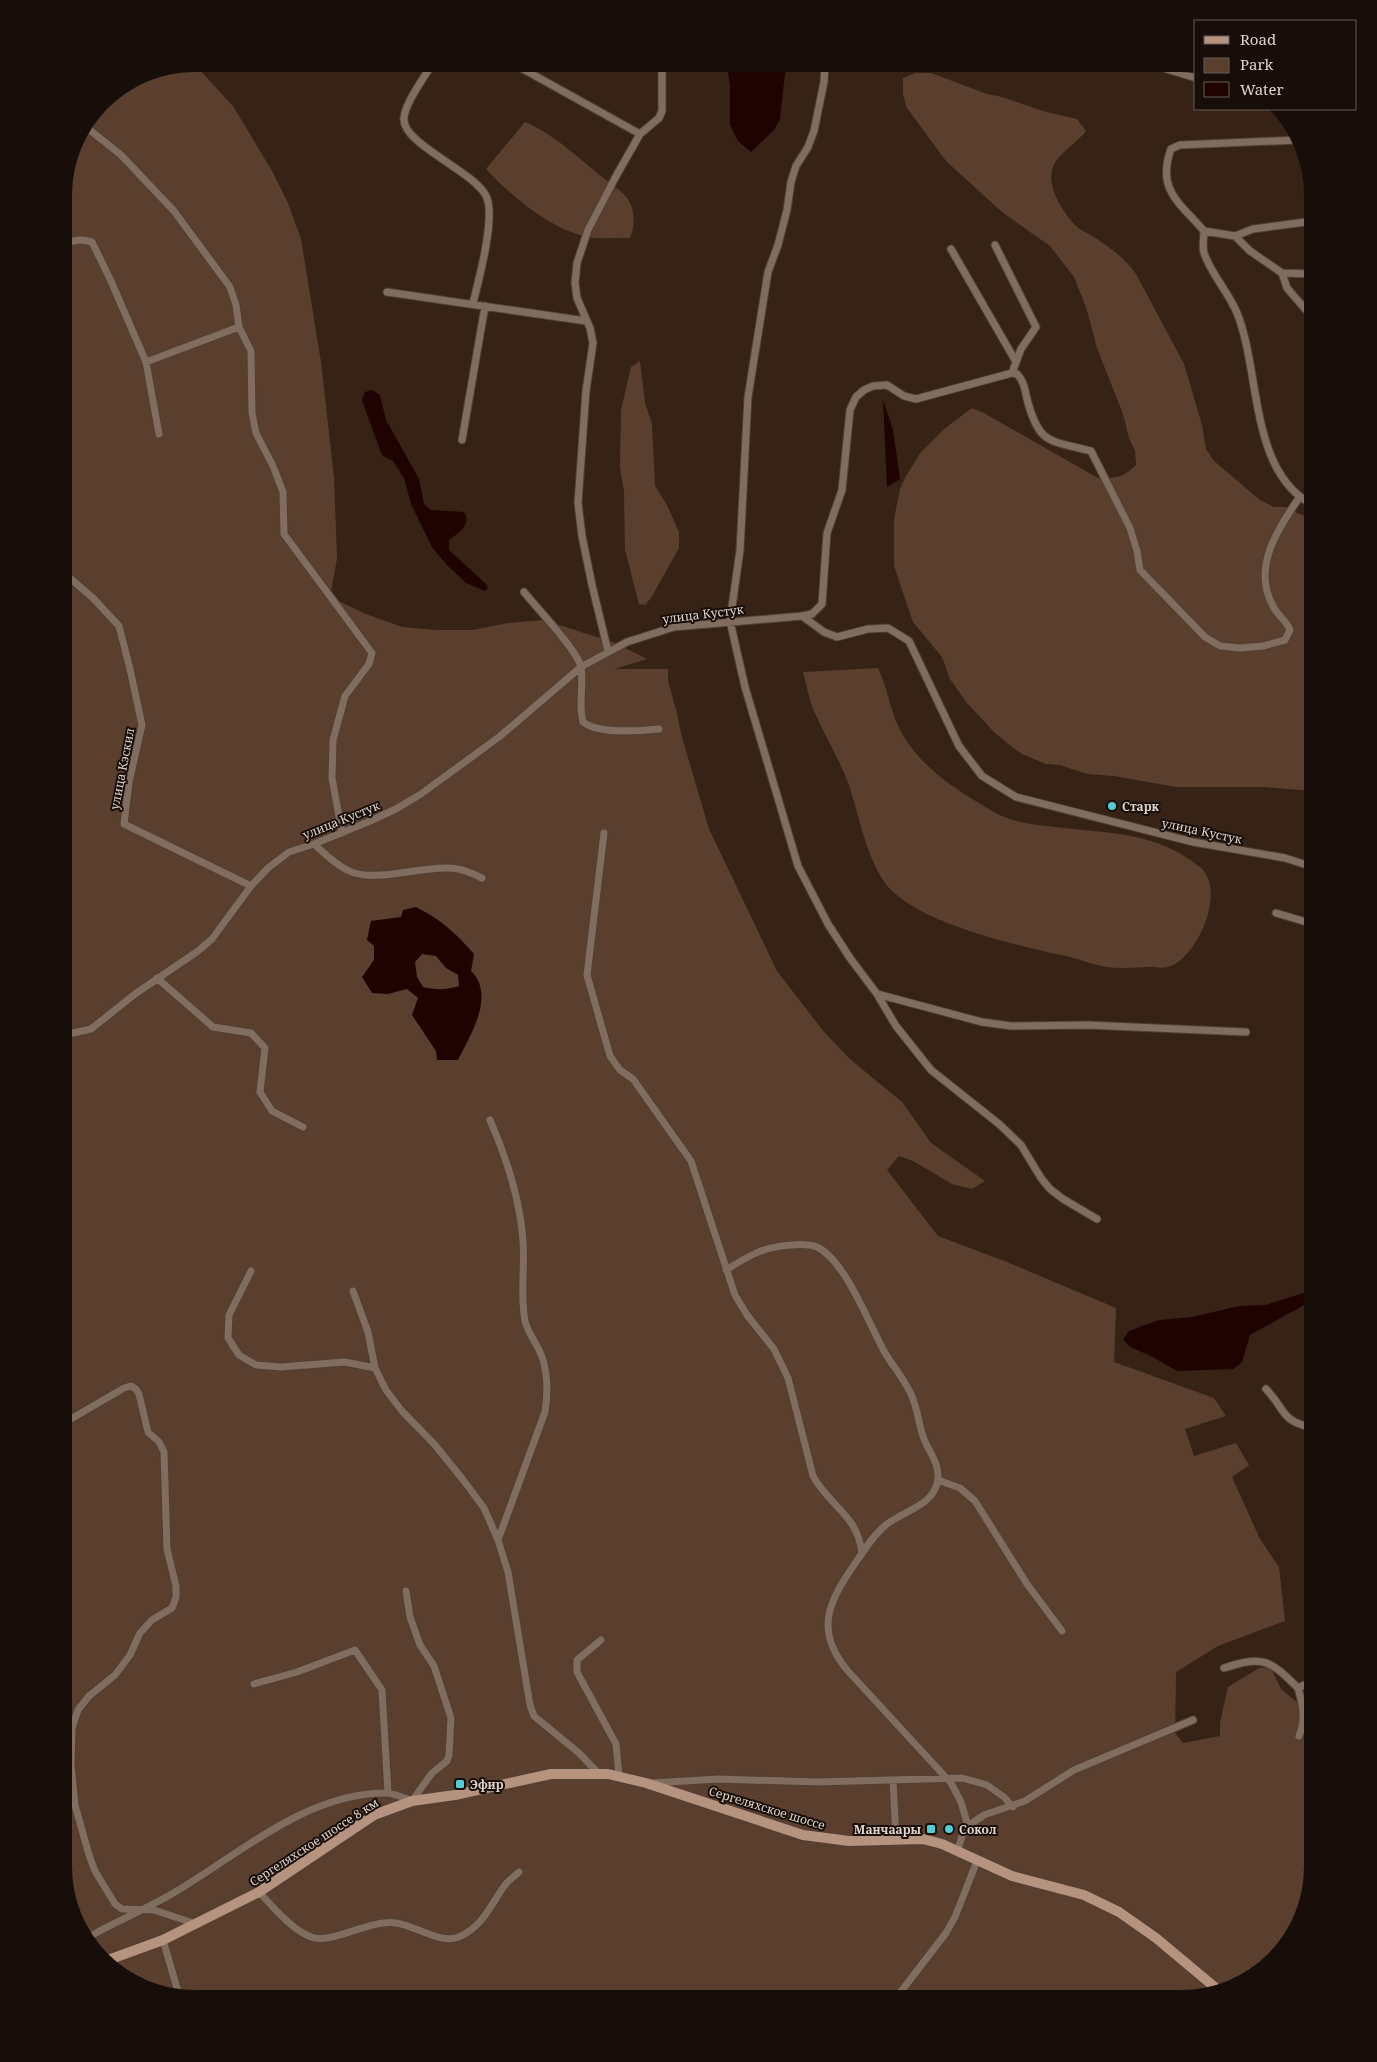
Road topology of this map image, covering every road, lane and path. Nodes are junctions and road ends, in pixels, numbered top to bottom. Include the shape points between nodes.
1 (427, 73) edge
2 (530, 73) edge
3 (662, 73) edge
4 (824, 73) edge
5 (1180, 73) edge
6 (1194, 77) edge
7 (91, 131) edge
8 (640, 134) junction
9 (1291, 141) edge
10 (1304, 223) edge
11 (1204, 231) junction
12 (1234, 236) junction
13 (73, 241) edge
14 (995, 245) dead end
15 (951, 249) dead end
16 (1282, 273) junction
17 (1304, 274) edge
18 (387, 292) dead end
19 (473, 303) junction
20 (485, 306) junction
21 (1304, 308) edge
22 (586, 321) junction
23 (239, 327) junction
24 (1015, 360) junction
25 (146, 362) junction
26 (1012, 373) junction
27 (159, 434) dead end
28 (462, 440) dead end
29 (1299, 498) junction
30 (1304, 500) edge
31 (73, 581) edge
32 (524, 592) dead end
33 (802, 616) junction
34 (730, 621) junction
35 (608, 651) junction
36 (581, 667) junction
37 (659, 729) dead end
38 (342, 833) junction
39 (604, 833) dead end
40 (314, 844) junction
41 (1304, 864) edge
42 (482, 878) dead end
43 (252, 886) junction
44 (1276, 913) dead end
45 (1304, 921) edge
46 (157, 978) junction
47 (877, 994) junction
48 (1246, 1032) dead end
49 (72, 1033) edge
50 (490, 1120) dead end
51 (303, 1127) dead end
52 (1096, 1219) dead end
53 (726, 1270) junction
54 (251, 1271) dead end
55 (353, 1291) dead end
56 (375, 1368) junction
57 (1266, 1389) dead end
58 (72, 1418) edge
59 (1304, 1426) edge
60 (938, 1480) junction
61 (498, 1540) junction
62 (862, 1553) junction
63 (406, 1591) dead end
64 (1062, 1631) dead end
65 (601, 1640) dead end
66 (1224, 1668) dead end
67 (254, 1684) dead end
68 (1304, 1685) edge
69 (1298, 1688) junction
70 (1193, 1720) dead end
71 (72, 1728) edge
72 (1299, 1736) dead end
73 (598, 1773) junction
74 (72, 1776) edge
75 (619, 1776) junction
76 (947, 1777) junction
77 (893, 1780) junction
78 (646, 1783) junction
79 (388, 1793) junction
80 (455, 1795) joint
81 (412, 1801) junction
82 (1013, 1806) junction
83 (968, 1826) junction
84 (896, 1839) junction
85 (958, 1850) junction
86 (977, 1861) junction
87 (519, 1872) dead end
88 (260, 1892) junction
89 (139, 1910) junction
90 (196, 1924) junction
91 (94, 1934) edge
92 (163, 1940) junction
93 (114, 1958) edge
94 (1212, 1985) edge
95 (177, 1988) edge
96 (902, 1990) edge

1 - 19 street via 406,109 405,127 417,140 466,176 487,199 486,246
2 - 8 street
3 - 8 street via 662,111 659,118
4 - 34 street via 814,131 790,182 787,210 768,272 748,397 740,550
5 - 6 street
7 - 23 street via 120,155 174,211 230,287
8 - 22 street via 588,230 577,263 576,298
9 - 11 street via 1188,144 1171,149 1166,174 1170,193
10 - 12 street via 1253,229
11 - 12 street
11 - 29 street via 1204,252 1238,314 1249,354 1258,409 1273,460
12 - 16 street
13 - 25 street via 92,242
14 - 24 street via 1036,327
15 - 24 street
16 - 17 street
16 - 21 street via 1287,288
18 - 19 street
19 - 20 street
20 - 22 street
20 - 28 street
22 - 35 street via 593,342 578,503 582,536
23 - 25 street
23 - 38 street via 251,351 252,413 256,433 283,492 284,534 372,653 369,664 345,696 334,740 332,778
24 - 26 street
25 - 27 street
26 - 29 street via 1021,378 1034,423 1045,438 1091,451 1130,528 1140,570 1205,637 1220,646 1263,646 1285,640 1290,630 1286,620 1274,610 1264,586 1266,558 1277,531
26 - 33 street via 916,399 904,396 887,385 873,386 856,397 850,410 842,490 827,533 822,604 812,614
29 - 30 street
31 - 43 street, улица Кэскил via 119,626 142,725 129,782 124,824
32 - 36 street via 570,648
33 - 34 street, улица Кустук
33 - 41 street, улица Кустук via 824,632 837,636 888,628 909,641 958,746 982,776 1016,796 1193,842
34 - 35 street, улица Кустук via 674,627
34 - 47 street via 745,687 798,866 828,924
35 - 36 street, улица Кустук
36 - 37 street via 581,708 583,722 588,726 622,730
36 - 38 street, улица Кустук via 500,738 421,794
38 - 40 street, улица Кустук
39 - 53 street via 587,975 596,1011 610,1056 620,1070 633,1079 691,1161
40 - 42 street via 348,871 363,875 452,868
40 - 43 street, улица Кустук via 289,852
43 - 46 street, улица Кустук via 212,939
44 - 45 street
46 - 49 street, улица Кустук via 91,1029
46 - 51 street via 213,1027 251,1033 265,1048 260,1092 272,1111
47 - 48 street via 982,1022 1011,1026 1087,1025
47 - 52 street via 896,1026 931,1070 1000,1124 1021,1145 1050,1189
50 - 61 street via 505,1153 518,1200 523,1242 525,1321 545,1368 547,1400
53 - 60 street via 755,1252 771,1247 808,1245 826,1252 850,1286 883,1349 907,1386 923,1437 935,1462
53 - 62 street via 735,1295 774,1349 788,1378 813,1476 818,1486 852,1522
54 - 56 street via 229,1315 228,1338 239,1355 256,1365 281,1367 345,1362
55 - 56 street via 368,1332
56 - 61 street via 402,1411 435,1445 479,1502
57 - 59 street via 1287,1418
58 - 71 street via 124,1388 131,1386 139,1394 148,1432 164,1452 167,1549 176,1597 172,1608 152,1620 140,1633 130,1655 115,1675 78,1710
60 - 62 street via 926,1500 886,1525
60 - 64 street via 960,1488 974,1501 1027,1584
61 - 73 street via 508,1572 534,1716
62 - 76 street via 832,1602 828,1614 830,1644 847,1670
63 - 81 street via 410,1617 420,1645 434,1666 450,1718 450,1755
65 - 75 street via 577,1660 577,1672 616,1744
66 - 69 street via 1246,1660 1265,1662 1282,1672
67 - 79 street via 355,1650 382,1690
68 - 69 street
69 - 72 street via 1304,1714
70 - 82 street via 1074,1770
73 - 75 main road, Сергеляхское шоссе
73 - 80 main road, Сергеляхское шоссе via 551,1774
74 - 89 street via 75,1805 92,1863 115,1904 122,1909
75 - 78 main road, Сергеляхское шоссе
76 - 77 street
76 - 82 street via 987,1785
76 - 83 street via 958,1794
77 - 78 street via 718,1779
77 - 84 street
78 - 84 main road, Сергеляхское шоссе via 803,1835 849,1841
79 - 81 street
79 - 89 street via 329,1802 302,1814 174,1893
80 - 81 main road, Сергеляхское шоссе 8 км
81 - 88 main road, Сергеляхское шоссе 8 км via 374,1814
82 - 83 street via 984,1815
83 - 85 street
84 - 85 main road, Сергеляхское шоссе via 923,1839
85 - 86 main road, Сергеляхское шоссе
86 - 94 main road, Сергеляхское шоссе via 1012,1876 1084,1895 1119,1912
86 - 96 street via 946,1933
87 - 88 street via 506,1884 478,1925 452,1940 395,1922 367,1925 324,1939 311,1937 280,1915
88 - 90 main road, Сергеляхское шоссе 8 км
89 - 90 street via 154,1910
89 - 91 street
90 - 92 main road, Сергеляхское шоссе 8 км
92 - 93 main road, Сергеляхское шоссе 8 км
92 - 95 street

